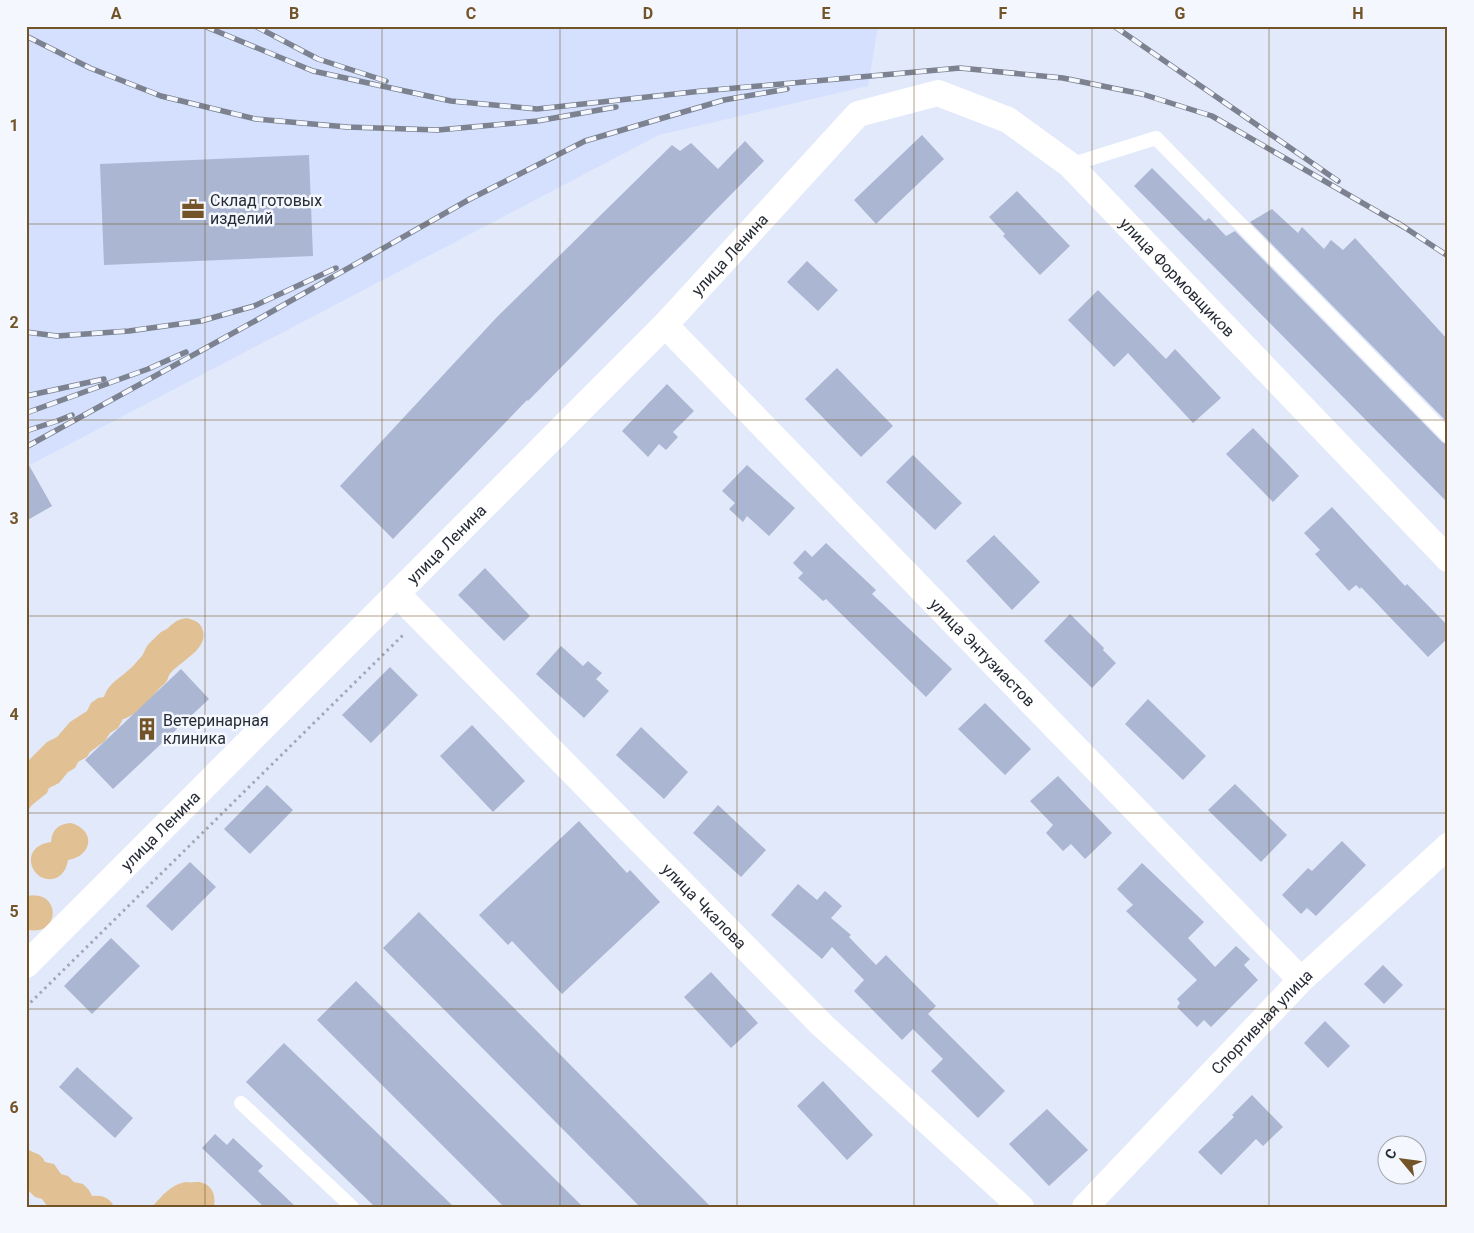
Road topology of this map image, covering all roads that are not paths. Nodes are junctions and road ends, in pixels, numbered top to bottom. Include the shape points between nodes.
1 (858, 114) joint
2 (1070, 165) junction
3 (665, 325) junction
4 (1448, 436) edge
5 (1448, 559) edge
6 (397, 594) junction
7 (1448, 846) edge
8 (26, 965) edge
9 (1301, 980) junction
10 (241, 1102) dead end
11 (352, 1207) edge
12 (1021, 1207) edge
13 (1085, 1207) edge

1 - 2 street, улица Формовщиков via 938,93 1008,120
1 - 3 street, улица Ленина
2 - 4 lane via 1156,138
2 - 5 street, улица Формовщиков
3 - 6 street, улица Ленина
3 - 9 street, улица Энтузиастов
6 - 8 street, улица Ленина
6 - 12 street, улица Чкалова via 822,1025
7 - 9 street, Спортивная улица
9 - 13 street, Спортивная улица
10 - 11 lane

